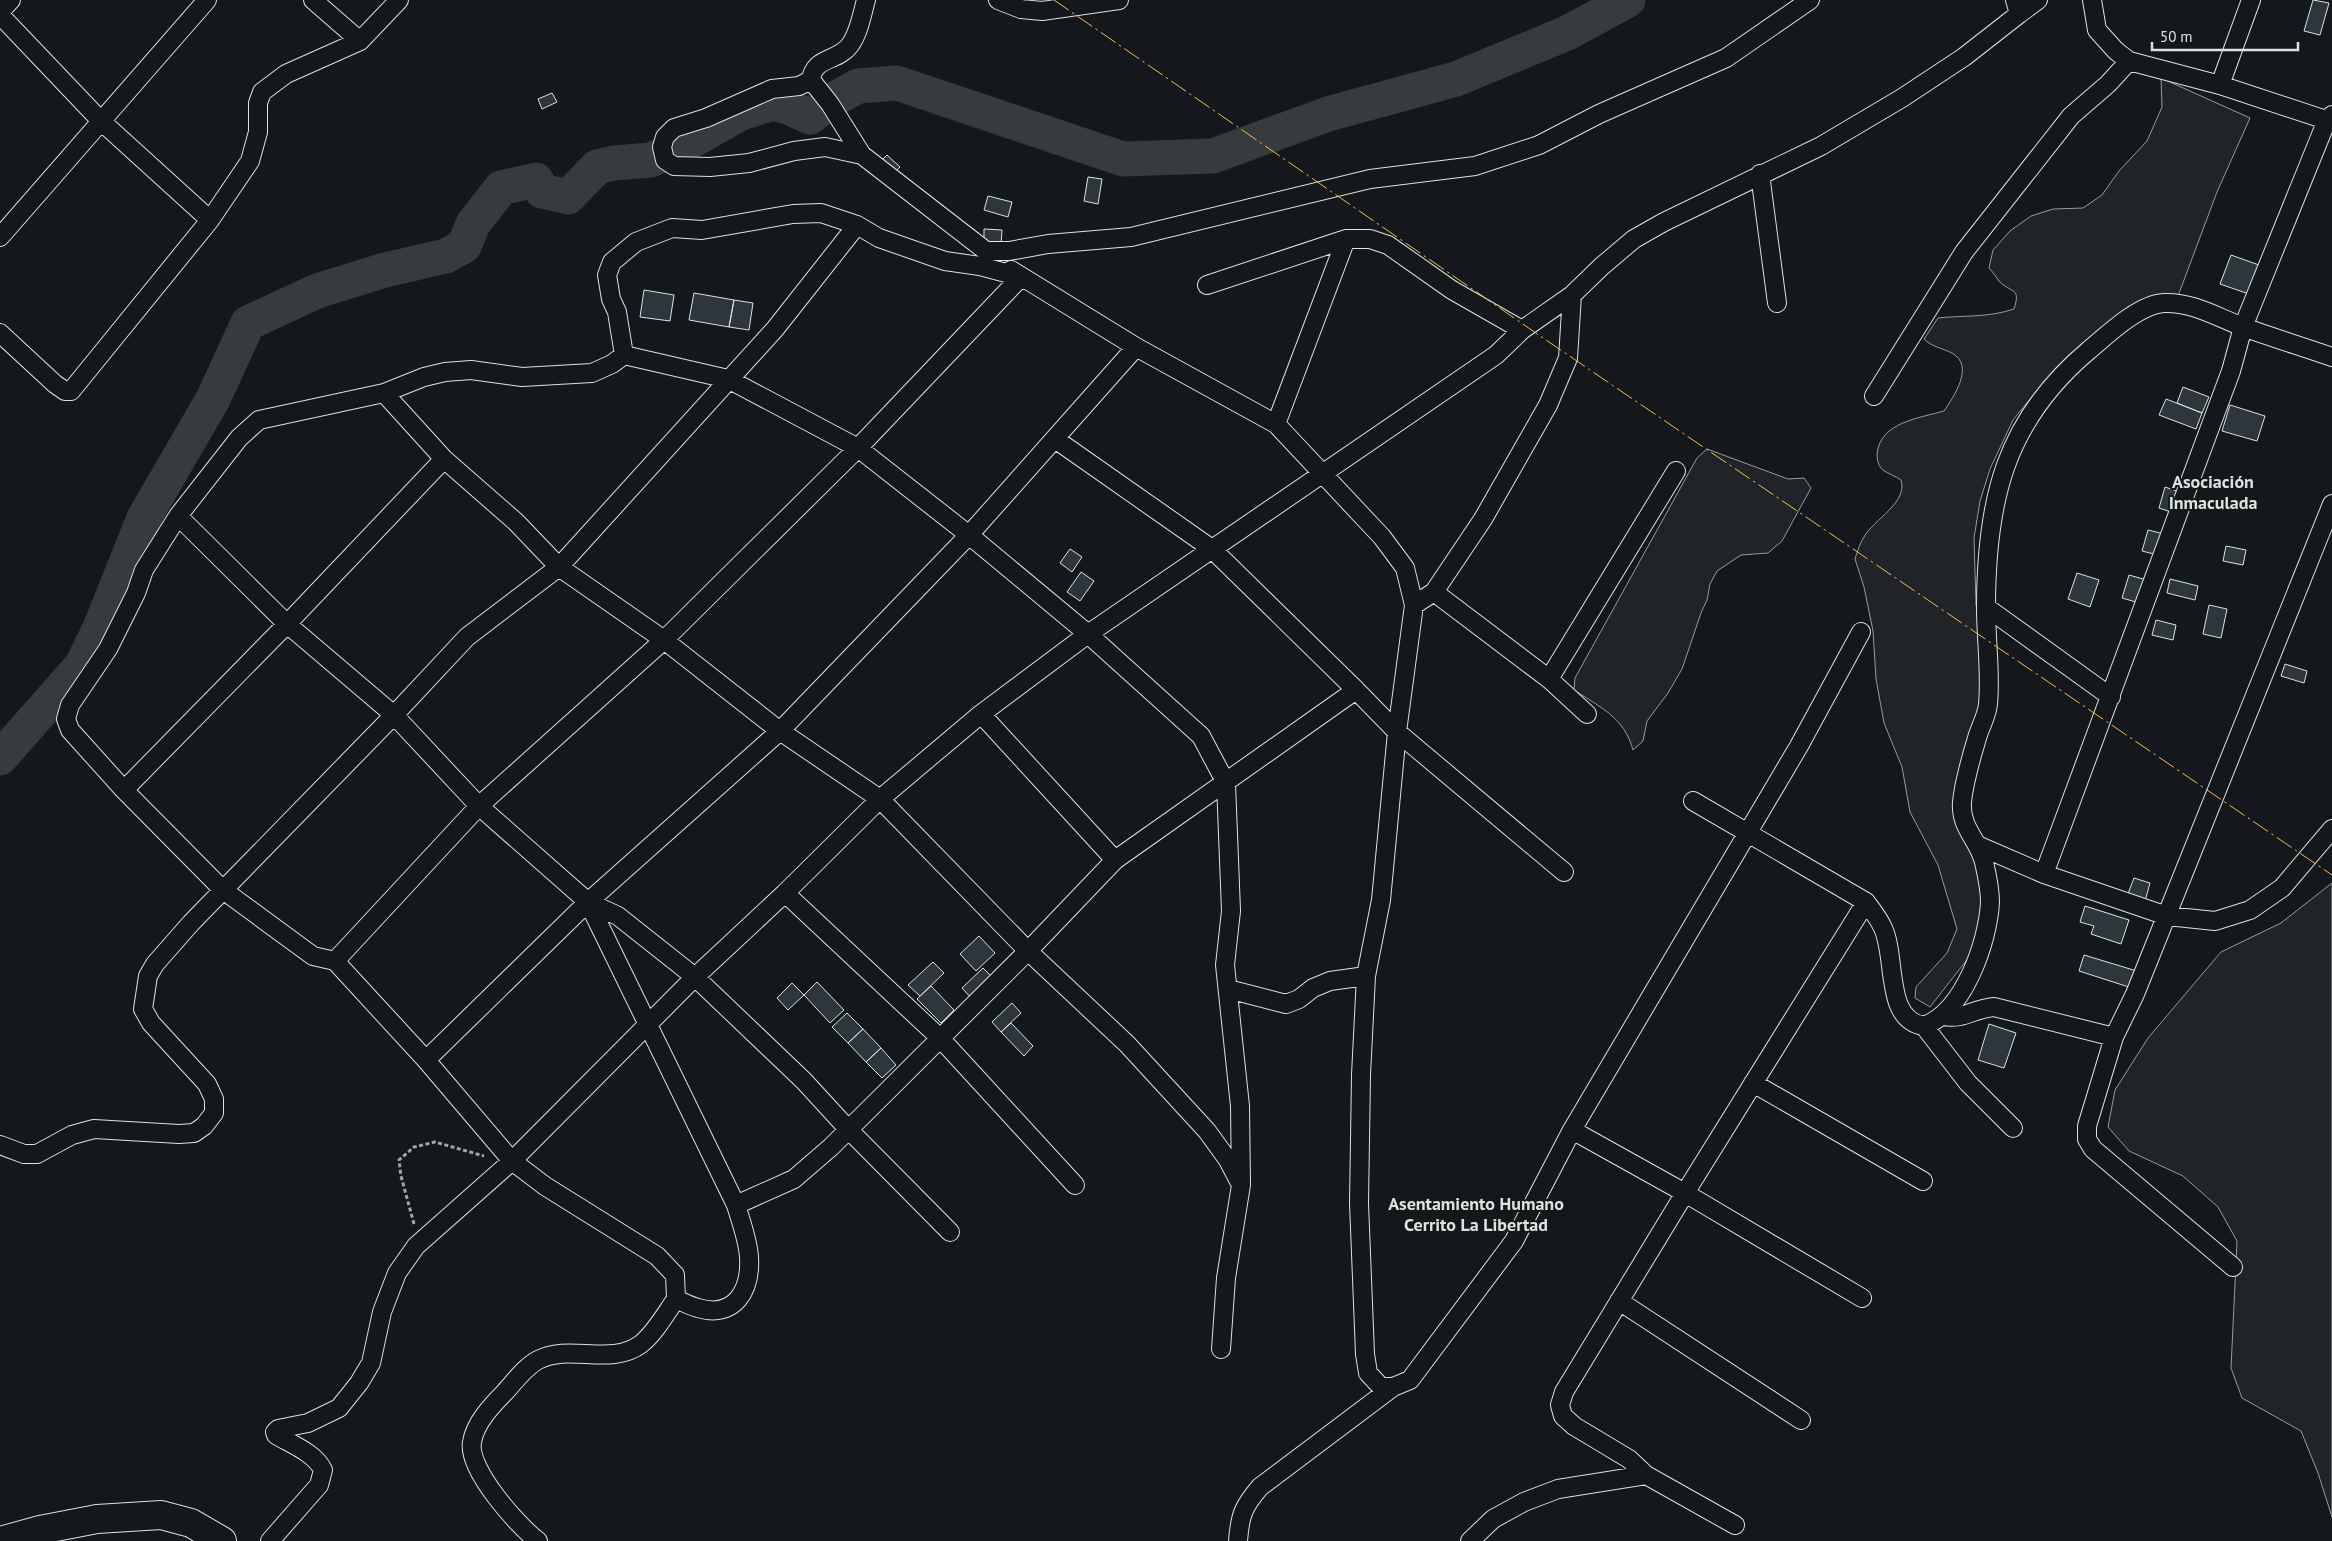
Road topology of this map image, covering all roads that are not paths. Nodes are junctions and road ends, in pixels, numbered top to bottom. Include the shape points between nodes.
1 (11, 0) edge
2 (207, 0) edge
3 (313, 0) edge
4 (399, 0) edge
5 (866, 0) edge
6 (998, 0) edge
7 (1119, 0) edge
8 (1810, 0) edge
9 (2038, 0) edge
10 (2092, 0) edge
11 (2250, 0) edge
12 (2017, 7) edge
13 (0, 14) edge
14 (360, 41) junction
15 (2129, 61) junction
16 (811, 80) junction
17 (2220, 85) junction
18 (2330, 119) edge
19 (101, 121) junction
20 (862, 155) junction
21 (1760, 174) junction
22 (210, 220) junction
23 (857, 225) junction
24 (0, 237) edge
25 (1346, 239) junction
26 (986, 251) junction
27 (1021, 277) junction
28 (1207, 285) dead end
29 (1572, 295) junction
30 (1777, 303) dead end
31 (2243, 327) junction
32 (1522, 330) junction
33 (0, 333) edge
34 (1136, 347) junction
35 (624, 355) junction
36 (2332, 357) edge
37 (728, 380) junction
38 (384, 393) junction
39 (1874, 396) dead end
40 (1276, 424) junction
41 (1055, 439) junction
42 (858, 448) junction
43 (444, 458) junction
44 (1676, 471) dead end
45 (1322, 473) junction
46 (2332, 504) edge
47 (178, 516) junction
48 (969, 535) junction
49 (1212, 549) junction
50 (558, 567) junction
51 (1434, 592) junction
52 (1414, 605) junction
53 (1986, 606) junction
54 (287, 624) junction
55 (1861, 632) dead end
56 (1088, 634) junction
57 (664, 640) junction
58 (1549, 679) junction
59 (1356, 690) junction
60 (2111, 697) junction
61 (981, 714) junction
62 (1587, 714) dead end
63 (394, 715) junction
64 (780, 731) junction
65 (1397, 732) junction
66 (1226, 784) junction
67 (124, 790) junction
68 (880, 799) junction
69 (1693, 801) dead end
70 (479, 806) junction
71 (2332, 829) edge
72 (1746, 834) junction
73 (1977, 846) junction
74 (1115, 860) junction
75 (1564, 872) dead end
76 (2044, 874) junction
77 (223, 890) junction
78 (785, 893) junction
79 (588, 902) junction
80 (1866, 902) junction
81 (2166, 916) junction
82 (1028, 951) junction
83 (335, 961) junction
84 (1366, 976) junction
85 (695, 977) junction
86 (1228, 989) junction
87 (1943, 1016) junction
88 (648, 1025) junction
89 (1924, 1026) junction
90 (2114, 1037) junction
91 (940, 1038) junction
92 (426, 1060) junction
93 (1753, 1083) junction
94 (2013, 1128) dead end
95 (848, 1129) junction
96 (1572, 1130) junction
97 (0, 1145) edge
98 (512, 1161) junction
99 (1923, 1181) dead end
100 (1241, 1185) junction
101 (1075, 1186) dead end
102 (1685, 1193) junction
103 (736, 1205) junction
104 (950, 1232) dead end
105 (2233, 1267) dead end
106 (1862, 1298) dead end
107 (676, 1299) junction
108 (1619, 1301) junction
109 (1220, 1349) dead end
110 (1394, 1387) junction
111 (1801, 1420) dead end
112 (1646, 1475) junction
113 (1735, 1525) dead end
114 (0, 1541) edge
115 (222, 1541) edge
116 (270, 1541) edge
117 (538, 1541) edge
118 (1238, 1541) edge
119 (1470, 1541) edge

1 - 13 street
2 - 19 street
3 - 14 street
4 - 14 street
5 - 16 street via 850,46 817,64
6 - 7 street via 1022,9 1042,11
8 - 26 street via 1726,58 1599,114 1539,145 1475,166 1370,179 1131,237
9 - 12 street
10 - 15 street via 2097,30
11 - 17 street
12 - 21 street via 1964,57 1902,98 1821,146
13 - 19 street
14 - 22 street via 286,74 262,92 258,102 258,132 250,161
15 - 17 street
15 - 39 street via 2071,116 1964,252
16 - 20 street
16 - 20 street via 799,86 772,89 706,118 674,128 666,137 664,154 674,166 710,167 750,163 794,151 825,147
17 - 18 street
18 - 31 street
19 - 22 street
19 - 24 street
20 - 26 street
21 - 29 street via 1634,239
21 - 30 street
22 - 33 street via 71,391 55,384
23 - 27 street via 879,238 945,261
23 - 35 street via 821,213 793,214 702,230 672,228 636,242 612,262 607,275
23 - 37 street via 774,329
25 - 28 street
25 - 32 street via 1370,239 1388,246 1452,290
25 - 40 street
26 - 27 street
27 - 34 street
27 - 42 street
29 - 32 street
29 - 51 street via 1568,358 1548,405 1483,520
31 - 36 street
31 - 53 street via 2187,304 2161,303 2117,326 2078,359 2045,394 2021,430 1999,480 1989,534
31 - 60 street via 2231,371
32 - 45 street via 1496,355
34 - 40 street
34 - 41 street
35 - 37 street
35 - 38 street via 592,373 522,377 471,370 445,372
37 - 42 street
37 - 50 street
38 - 43 street
38 - 47 street via 259,420 240,438
40 - 45 street
41 - 48 street
41 - 49 street
42 - 48 street
42 - 57 street
43 - 50 street via 516,522
43 - 54 street
44 - 58 street
45 - 49 street
45 - 52 street via 1382,537 1405,568
46 - 81 street
47 - 54 street
47 - 67 street via 144,570 136,594 108,649 70,706 66,719 70,730
48 - 56 street
48 - 64 street
49 - 56 street
49 - 59 street
50 - 57 street
50 - 63 street via 467,636
51 - 52 street
51 - 58 street
52 - 65 street
53 - 60 street
53 - 73 street via 1988,707 1962,802 1962,820
54 - 63 street
54 - 67 street
55 - 72 street via 1799,746
56 - 61 street
56 - 66 street via 1201,736
57 - 64 street
57 - 70 street
58 - 62 street
59 - 65 street
59 - 66 street
60 - 76 street
61 - 68 street
61 - 74 street
63 - 70 street
63 - 77 street
64 - 68 street
64 - 79 street
65 - 75 street
65 - 84 street via 1381,900
66 - 74 street
66 - 86 street via 1231,911 1225,964
67 - 77 street
68 - 78 street
68 - 82 street
69 - 72 street
70 - 79 street
70 - 83 street
71 - 81 street via 2282,888 2250,910 2215,921
72 - 80 street
72 - 96 street
73 - 76 street
73 - 87 street via 1989,884 1987,923 1981,949 1960,994
74 - 82 street
76 - 81 street
77 - 83 street via 313,956
77 - 97 street via 155,964 144,993 143,1008 151,1023 207,1084 214,1099 214,1113 204,1126 194,1133 179,1134 94,1129 72,1135 36,1154 24,1154
78 - 85 street
78 - 91 street
79 - 85 street via 618,916
79 - 88 street
79 - 92 street
80 - 89 street via 1884,929 1899,1008 1914,1025
80 - 93 street
81 - 90 street
82 - 91 street
82 - 100 street via 1127,1044 1207,1131
83 - 92 street
84 - 86 street via 1330,981 1286,1004
84 - 110 street via 1359,1203 1365,1354 1368,1373 1381,1387
85 - 88 street
85 - 95 street via 804,1081
86 - 100 street via 1240,1106
87 - 89 street
87 - 90 street via 1958,1018 1980,1008 1994,1007
88 - 98 street
88 - 103 street
89 - 94 street via 1968,1083
90 - 105 street via 2087,1126 2087,1139 2093,1149
91 - 95 street
91 - 101 street
92 - 98 street
93 - 99 street
93 - 102 street
95 - 103 street via 794,1180
95 - 104 street
96 - 102 street
96 - 110 street via 1514,1240 1410,1380
98 - 107 street via 545,1186 657,1256 675,1275
98 - 116 street via 416,1246 397,1273 382,1312 371,1363 339,1408 308,1423 275,1432 320,1464 323,1470 318,1485
100 - 109 street via 1226,1278
102 - 106 street
102 - 108 street
103 - 107 street via 749,1258 747,1282 738,1302 716,1309 699,1309
107 - 117 street via 641,1344 620,1354 564,1353 538,1360 486,1414 472,1444 474,1459 497,1498
108 - 111 street
108 - 112 street via 1564,1392 1560,1405 1563,1416 1574,1426 1629,1459
110 - 118 street via 1260,1487 1244,1506 1239,1520
112 - 113 street
112 - 119 street via 1558,1489 1493,1519
114 - 115 highway via 98,1519 160,1515 191,1523

